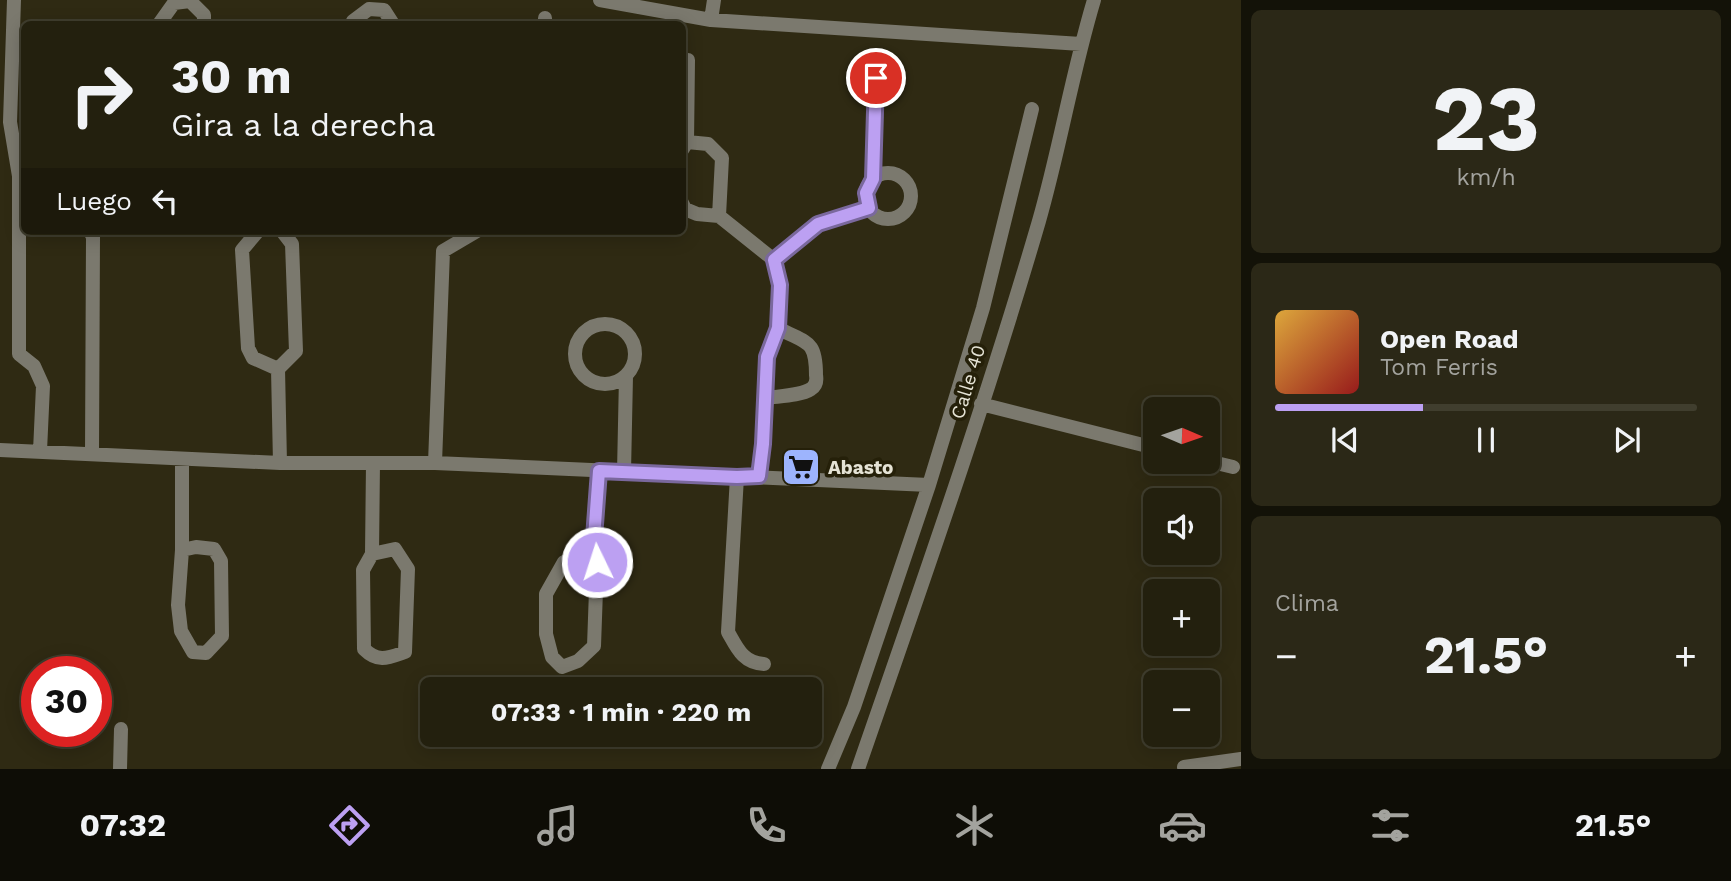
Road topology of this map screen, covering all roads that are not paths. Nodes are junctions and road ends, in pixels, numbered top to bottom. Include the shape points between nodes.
1 (14, 0) edge
2 (600, 0) edge
3 (714, 0) edge
4 (1094, 0) edge
5 (711, 20) junction
6 (161, 21) edge
7 (204, 21) edge
8 (353, 21) edge
9 (391, 21) edge
10 (1081, 44) junction
11 (688, 60) dead end
12 (876, 78) dead end
13 (1032, 109) dead end
14 (686, 117) edge
15 (5, 122) edge
16 (686, 146) edge
17 (21, 175) edge
18 (873, 179) junction
19 (869, 208) junction
20 (686, 209) edge
21 (719, 216) junction
22 (21, 235) edge
23 (92, 235) edge
24 (255, 235) edge
25 (285, 235) edge
26 (470, 235) edge
27 (774, 260) junction
28 (778, 328) junction
29 (278, 369) junction
30 (626, 376) junction
31 (766, 398) junction
32 (981, 404) junction
33 (1143, 445) edge
34 (0, 450) edge
35 (40, 451) junction
36 (92, 453) junction
37 (182, 459) junction
38 (280, 463) junction
39 (373, 463) junction
40 (435, 463) junction
41 (1220, 464) edge
42 (1233, 467) dead end
43 (599, 471) junction
44 (624, 471) junction
45 (759, 476) junction
46 (737, 477) junction
47 (929, 485) junction
48 (181, 550) junction
49 (593, 551) junction
50 (372, 554) junction
51 (764, 664) dead end
52 (121, 729) dead end
53 (1241, 759) edge
54 (1184, 766) dead end
55 (120, 769) edge
56 (828, 769) edge
57 (858, 769) edge

1 - 15 street
2 - 5 street
3 - 5 street
4 - 10 street, Calle 40
5 - 10 street
6 - 7 street via 174,3 190,1
8 - 9 street via 369,9 384,10
10 - 32 street, Calle 40 via 1039,219
11 - 14 street
12 - 18 street
13 - 47 street via 983,308
15 - 17 street
16 - 21 street via 708,144 722,158
18 - 19 street via 866,193
18 - 19 street via 887,173 901,177 910,188 910,203 901,215 887,219
19 - 27 street via 818,224
20 - 21 street
21 - 27 street
22 - 35 street via 19,354 34,366 43,386
23 - 36 street
24 - 29 street via 242,250 248,348 253,358
25 - 29 street via 292,244 296,351
26 - 40 street via 443,251
27 - 28 street via 780,285
28 - 31 street via 767,357
28 - 31 street via 813,347 817,382 806,391
29 - 38 street
30 - 30 street via 635,348 625,331 607,324 588,329 576,345 576,365 582,373 589,380 608,384
30 - 44 street
31 - 45 street
32 - 33 street
32 - 57 street, Calle 40
34 - 35 street
35 - 36 street
36 - 37 street
37 - 38 street
37 - 48 street
38 - 39 street
39 - 40 street
39 - 50 street
40 - 43 street
41 - 42 street
43 - 44 street
43 - 49 street
44 - 46 street
45 - 46 street
45 - 47 street
46 - 51 street via 728,632 752,664
47 - 56 street via 854,707
48 - 48 street via 181,631 193,652 206,653 222,636 221,561 214,549
49 - 49 street via 564,562 546,594 546,634 552,657 562,667 578,662 594,646 597,562
50 - 50 street via 363,570 364,649 383,659 405,652 408,569 395,549
52 - 55 street
53 - 54 street

